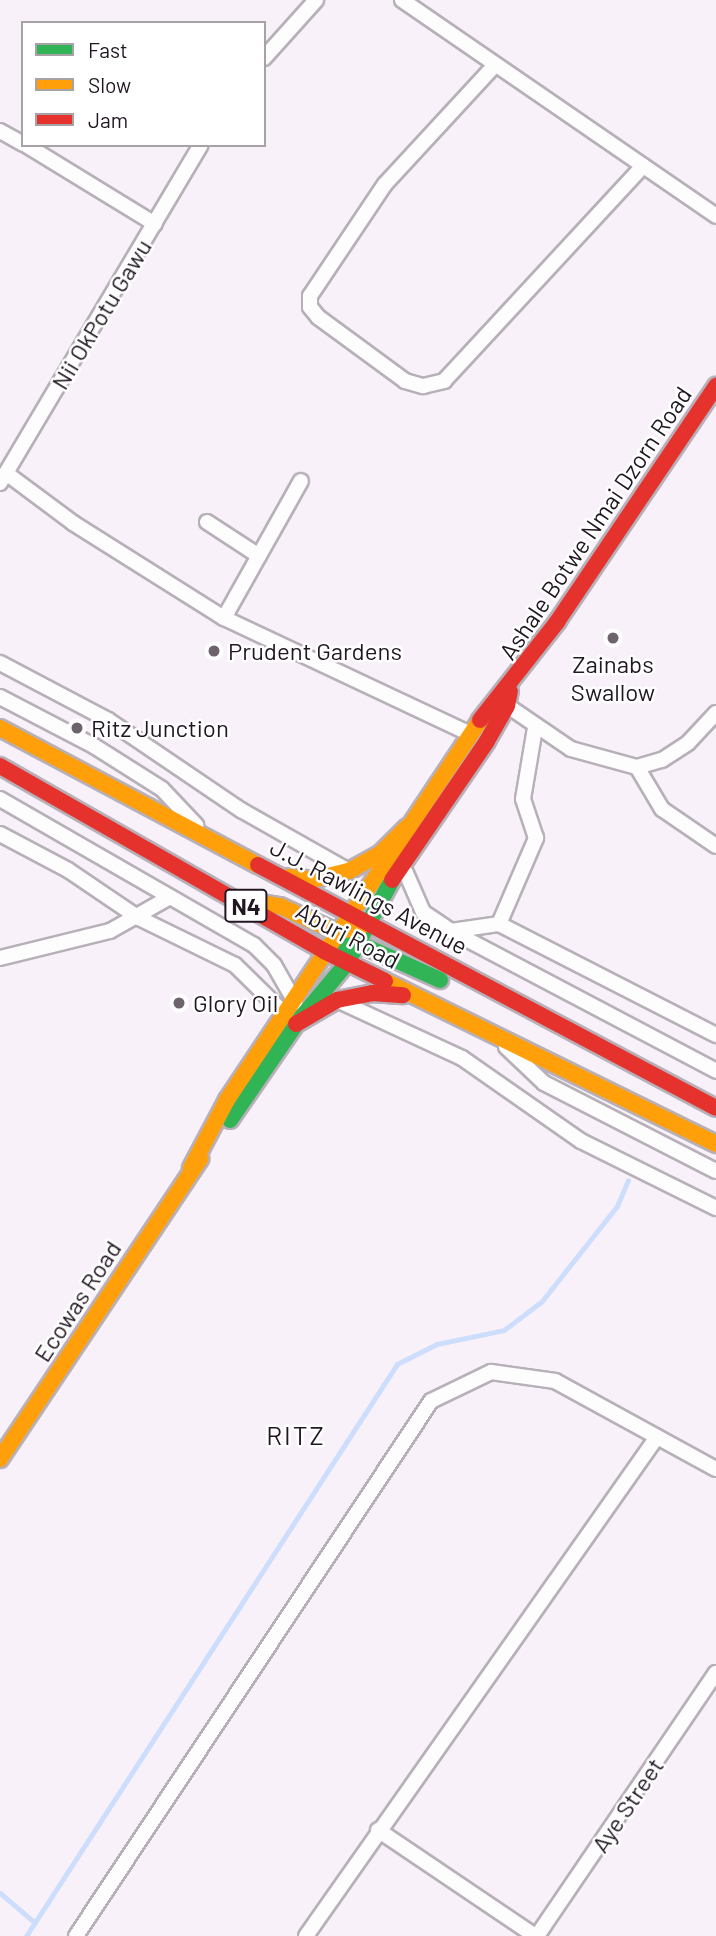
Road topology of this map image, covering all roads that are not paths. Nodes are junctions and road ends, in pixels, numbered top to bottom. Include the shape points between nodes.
1 (316, 0) edge
2 (402, 0) edge
3 (266, 56) edge
4 (495, 65) junction
5 (0, 131) edge
6 (21, 142) edge
7 (29, 147) edge
8 (200, 147) edge
9 (643, 166) junction
10 (716, 216) edge
11 (155, 224) junction
12 (716, 386) edge
13 (710, 408) edge
14 (3, 478) edge
15 (301, 481) dead end
16 (207, 522) dead end
17 (259, 556) junction
18 (225, 618) junction
19 (0, 663) edge
20 (0, 697) edge
21 (502, 702) junction
22 (716, 713) edge
23 (0, 727) edge
24 (535, 728) junction
25 (470, 734) junction
26 (0, 766) edge
27 (637, 766) junction
28 (0, 799) edge
29 (407, 827) junction
30 (202, 832) junction
31 (0, 835) edge
32 (716, 846) edge
33 (398, 868) junction
34 (349, 871) junction
35 (281, 876) junction
36 (170, 897) junction
37 (241, 903) junction
38 (349, 911) junction
39 (139, 918) junction
40 (371, 923) junction
41 (499, 923) junction
42 (451, 931) junction
43 (336, 932) junction
44 (359, 943) junction
45 (324, 951) junction
46 (0, 958) edge
47 (346, 962) junction
48 (487, 985) junction
49 (416, 996) junction
50 (337, 1000) junction
51 (292, 1014) junction
52 (496, 1035) junction
53 (716, 1035) edge
54 (716, 1071) edge
55 (716, 1108) edge
56 (716, 1144) edge
57 (191, 1168) junction
58 (716, 1171) edge
59 (716, 1208) edge
60 (657, 1437) junction
61 (0, 1459) edge
62 (716, 1469) edge
63 (716, 1673) edge
64 (378, 1830) junction
65 (76, 1936) edge
66 (306, 1936) edge
67 (536, 1936) edge

1 - 3 street
2 - 4 street
4 - 9 street
4 - 9 street via 385,184 310,296 310,307 318,317 405,381 424,386 444,381
5 - 6 street
7 - 11 street
8 - 11 street, Nii OkPotu Gawu
9 - 10 street
11 - 14 street, Nii OkPotu Gawu
12 - 13 main road, Ashale Botwe Nmai Dzorn Road
13 - 21 main road, Ashale Botwe Nmai Dzorn Road
14 - 18 street
15 - 17 street
16 - 17 street
17 - 18 street
18 - 25 street
19 - 34 street via 108,720 241,810
20 - 30 street via 94,746 162,789
21 - 24 street
21 - 25 main road
21 - 33 main road, Ecowas Road
22 - 27 street via 688,743 662,760
23 - 30 main road, J.J. Rawlings Avenue / N4
24 - 27 street via 571,749
24 - 41 street via 523,799 536,838
25 - 29 main road
26 - 37 main road, Aburi Road / N4
27 - 32 street via 662,809
28 - 36 street
29 - 34 main road via 380,854
29 - 38 main road
30 - 35 main road, J.J. Rawlings Avenue / N4
31 - 39 street via 68,870
33 - 40 main road, Ecowas Road
33 - 42 street via 406,873 423,912
34 - 35 main road via 312,880
35 - 38 main road, J.J. Rawlings Avenue / N4
36 - 39 street
36 - 51 street via 254,945 274,965
37 - 43 main road via 281,906
37 - 45 main road, Aburi Road / N4
38 - 40 main road, J.J. Rawlings Avenue / N4
38 - 43 main road
39 - 46 street via 110,931
39 - 51 street via 235,965
40 - 43 main road
40 - 44 main road, Ecowas Road
40 - 48 main road, J.J. Rawlings Avenue / N4
41 - 42 street
41 - 53 street
42 - 54 street
43 - 45 main road
44 - 45 main road
44 - 47 main road, Ecowas Road
44 - 48 main road via 441,980
45 - 47 main road, Aburi Road / N4
45 - 51 main road
47 - 49 main road, Aburi Road / N4
47 - 51 main road, Ecowas Road
48 - 55 main road, J.J. Rawlings Avenue / N4
49 - 50 main road via 372,993
49 - 52 main road, Aburi Road / N4
50 - 51 main road
50 - 59 street via 462,1058 581,1141
51 - 57 main road, Ecowas Road
51 - 57 main road, Ecowas Road via 271,1035 203,1139
52 - 56 main road, N4
52 - 58 street via 544,1083
57 - 61 main road, Ecowas Road
60 - 62 street
60 - 64 street
60 - 65 street via 555,1381 491,1372 431,1401
63 - 67 street, Aye Street
64 - 66 street
64 - 67 street

